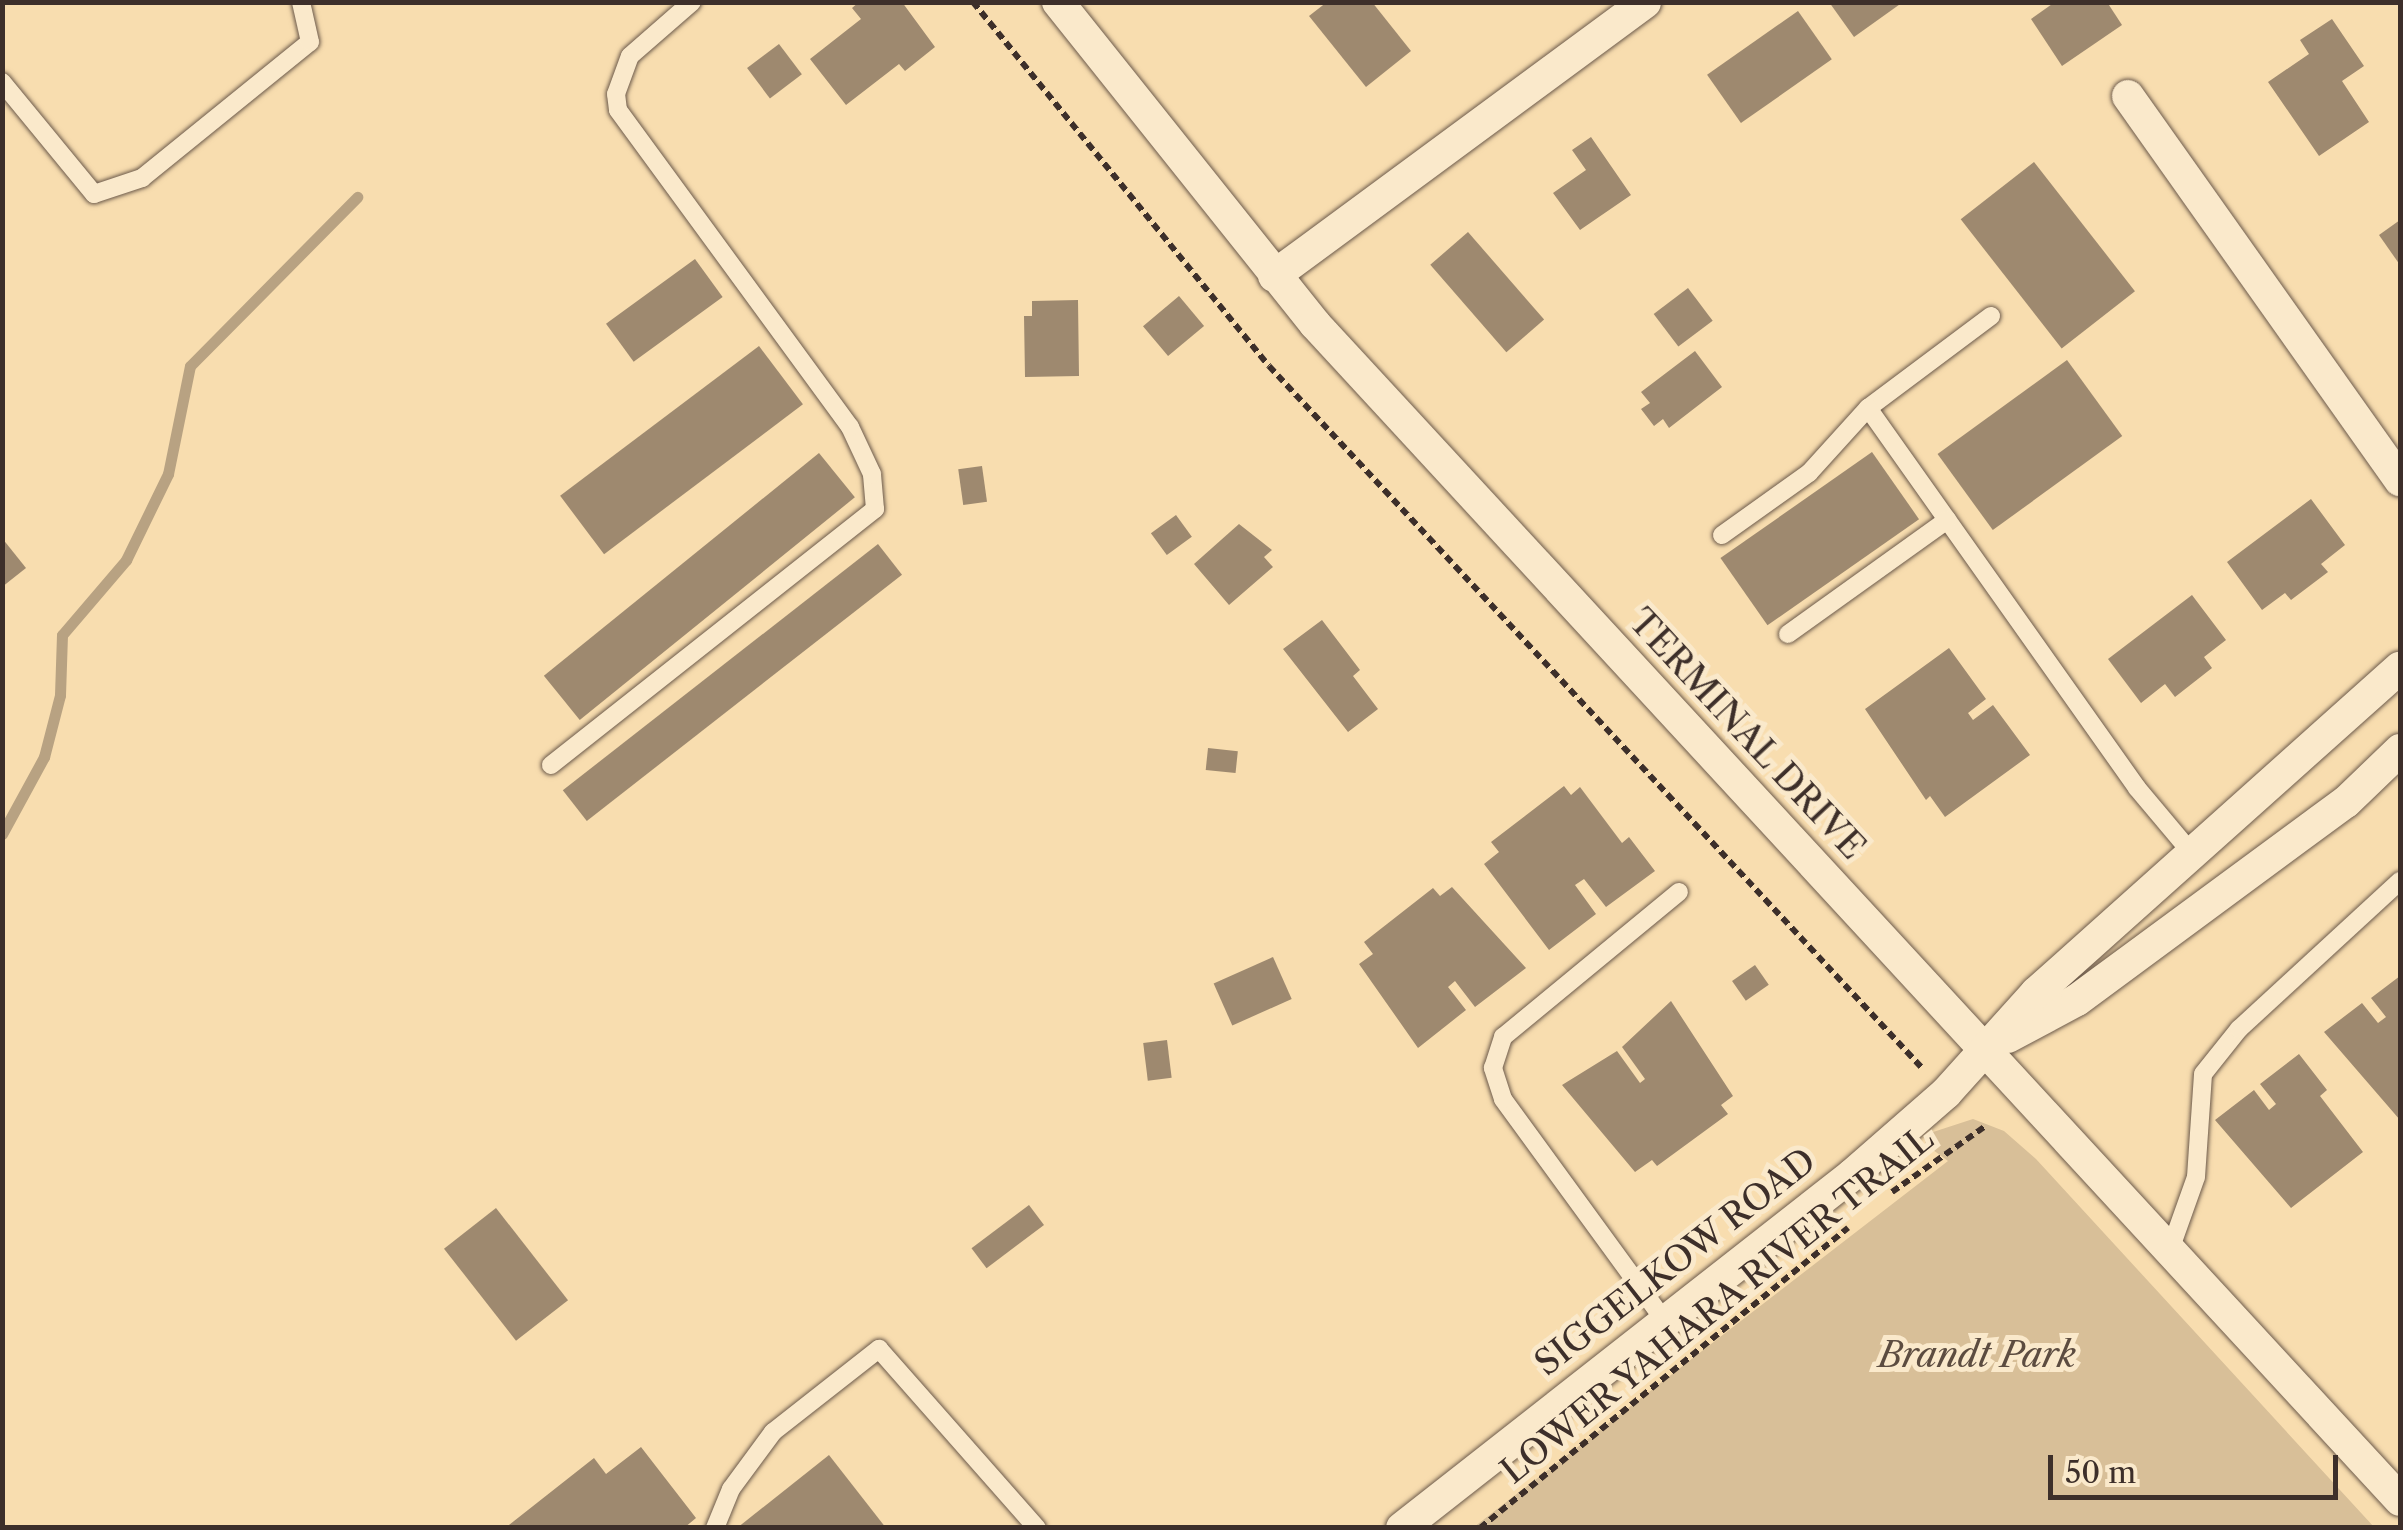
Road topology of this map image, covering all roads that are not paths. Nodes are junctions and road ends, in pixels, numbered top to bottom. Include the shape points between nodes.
1 (300, 2) edge
2 (692, 2) edge
3 (1058, 2) edge
4 (1645, 2) edge
5 (2, 82) edge
6 (2128, 96) dead end
7 (1274, 276) junction
8 (1991, 316) dead end
9 (1868, 408) junction
10 (2400, 480) edge
11 (1947, 520) junction
12 (1722, 535) dead end
13 (1788, 634) dead end
14 (2400, 668) edge
15 (2400, 750) edge
16 (552, 765) dead end
17 (2194, 856) junction
18 (2400, 881) edge
19 (1679, 892) dead end
20 (1987, 1049) junction
21 (2170, 1250) junction
22 (1664, 1320) junction
23 (2400, 1500) edge
24 (716, 1528) edge
25 (1037, 1528) edge
26 (1402, 1528) edge

1 - 5 lane via 310,42 142,178 94,194
2 - 16 lane via 630,56 616,94 618,110 850,427 872,474 875,509
3 - 7 street, TERMINAL DRIVE
4 - 7 street
6 - 10 street
7 - 20 street, TERMINAL DRIVE
8 - 9 lane
9 - 11 lane
9 - 12 lane via 1808,473
11 - 13 lane
11 - 17 lane via 2137,788
14 - 17 street, SIGGELKOW ROAD
15 - 20 street, SIGGELKOW ROAD via 2346,802 2078,1000
17 - 20 street, SIGGELKOW ROAD via 2036,993
18 - 21 lane via 2239,1029 2204,1074 2196,1177
19 - 22 lane via 1504,1036 1493,1068 1503,1099
20 - 21 street, TERMINAL DRIVE
20 - 22 street, SIGGELKOW ROAD via 1946,1093
21 - 23 street, TERMINAL DRIVE
22 - 26 street, SIGGELKOW ROAD
24 - 25 lane via 731,1488 773,1432 879,1349

